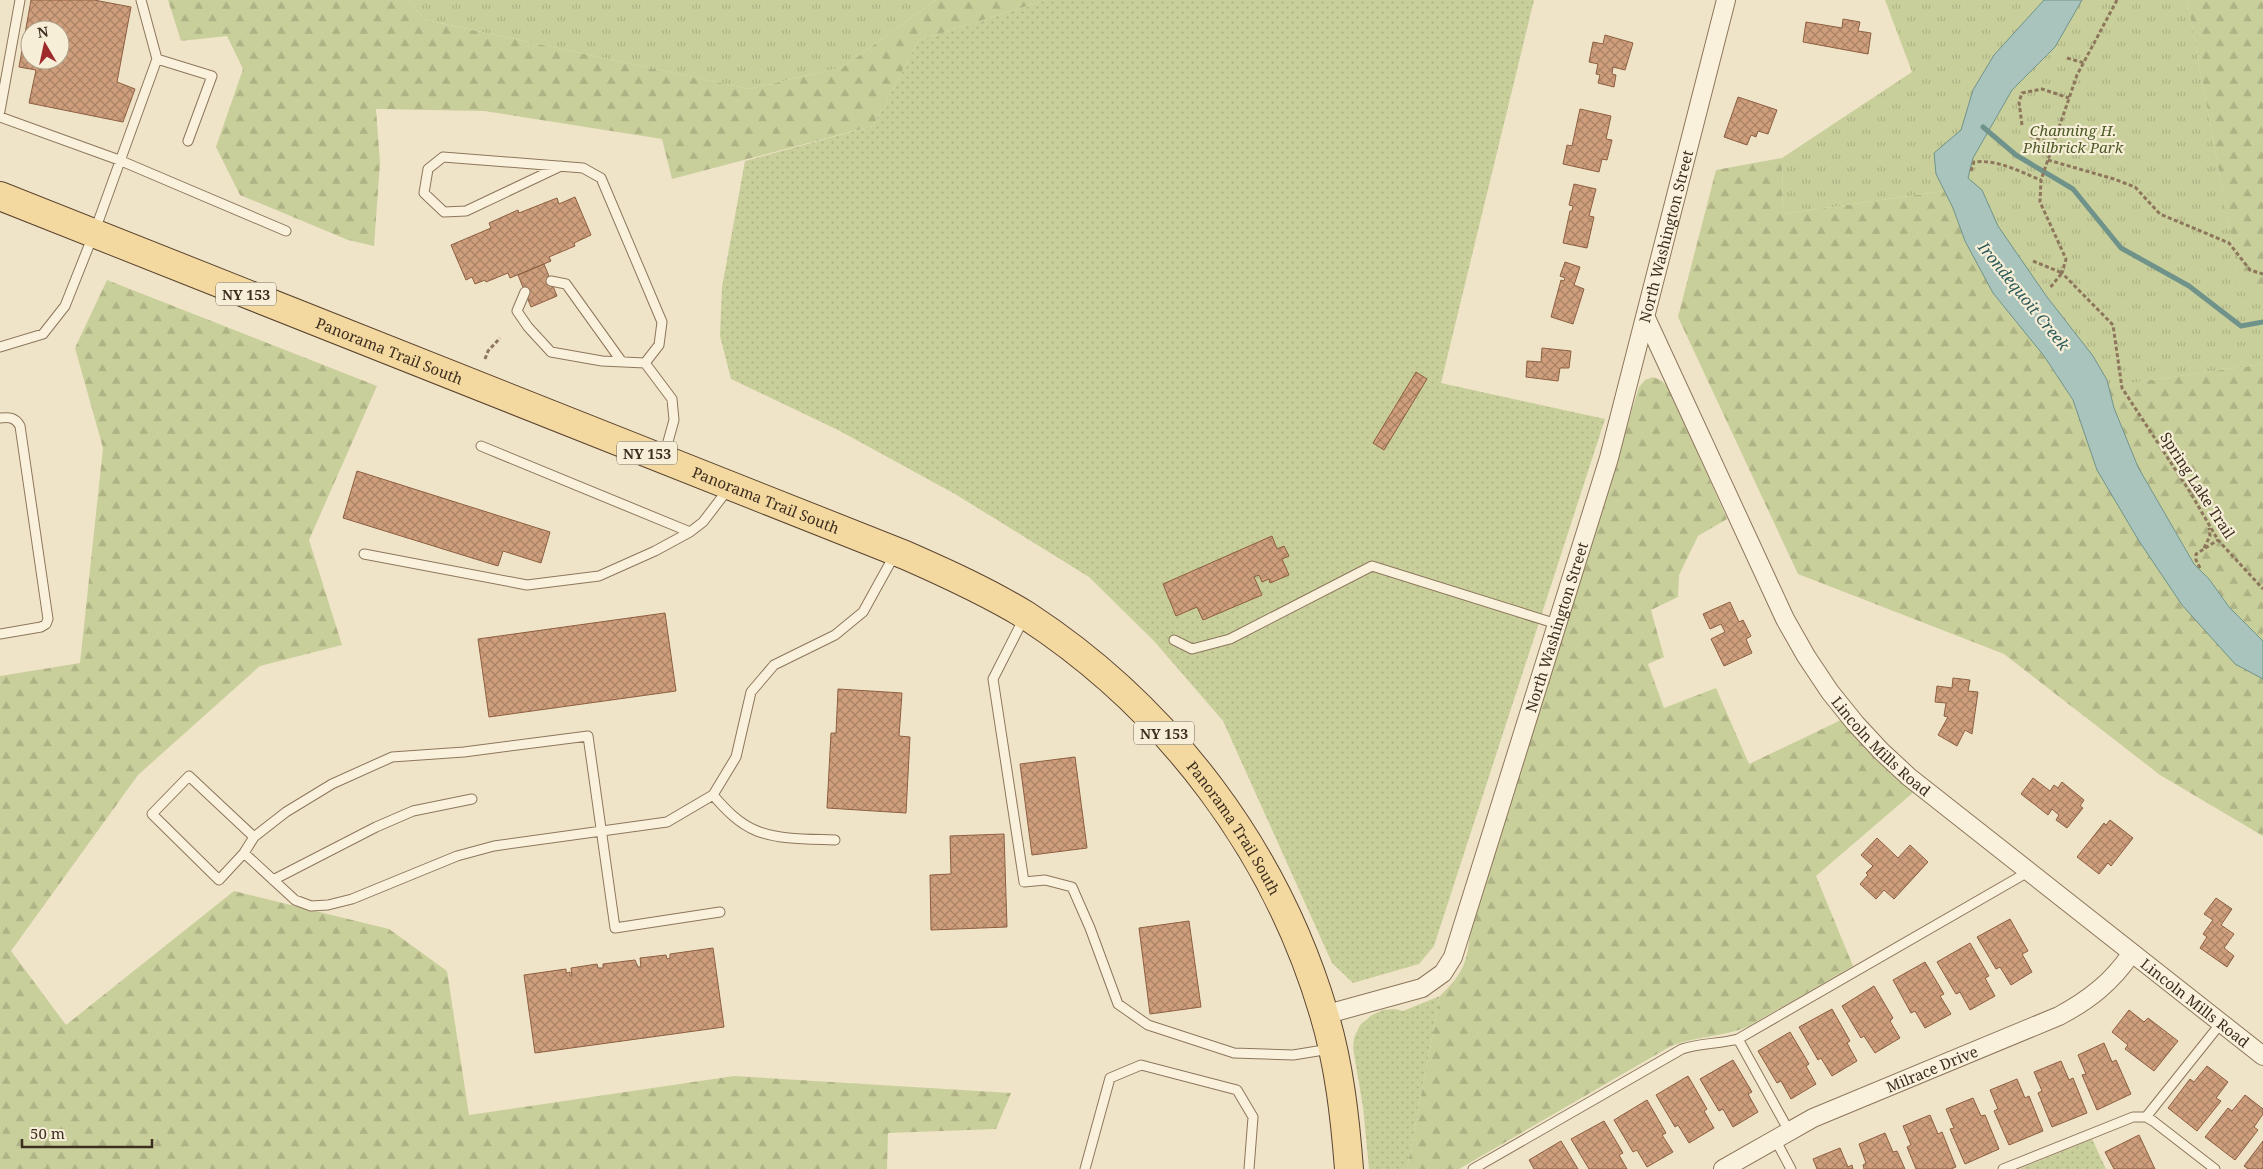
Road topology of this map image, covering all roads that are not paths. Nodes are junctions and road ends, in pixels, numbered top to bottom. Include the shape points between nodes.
1 (20, 0) edge
2 (140, 0) edge
3 (1726, 0) edge
4 (157, 59) junction
5 (0, 111) edge
6 (0, 117) edge
7 (188, 141) dead end
8 (119, 160) junction
9 (561, 166) junction
10 (0, 196) edge
11 (286, 231) dead end
12 (94, 234) junction
13 (551, 281) dead end
14 (525, 292) dead end
15 (1646, 318) junction
16 (0, 347) edge
17 (622, 362) junction
18 (645, 363) junction
19 (0, 418) edge
20 (481, 446) dead end
21 (663, 459) junction
22 (730, 486) junction
23 (690, 532) junction
24 (896, 552) junction
25 (364, 554) dead end
26 (1026, 616) junction
27 (1557, 624) junction
28 (0, 634) edge
29 (1174, 640) dead end
30 (712, 795) junction
31 (472, 799) dead end
32 (601, 832) junction
33 (254, 837) junction
34 (834, 840) dead end
35 (244, 853) junction
36 (2028, 872) junction
37 (273, 880) junction
38 (720, 912) dead end
39 (2131, 954) junction
40 (1324, 1015) junction
41 (2221, 1023) junction
42 (1738, 1040) junction
43 (1332, 1049) junction
44 (2263, 1056) edge
45 (2146, 1117) junction
46 (1782, 1135) junction
47 (1085, 1169) edge
48 (1249, 1169) edge
49 (1349, 1169) edge
50 (1473, 1169) edge
51 (1723, 1169) edge
52 (1791, 1169) edge
53 (2003, 1169) edge
54 (2215, 1169) edge

1 - 5 lane
2 - 4 lane
3 - 15 street, North Washington Street
4 - 7 lane via 212,76
4 - 8 lane
6 - 8 lane
8 - 11 lane
8 - 12 lane
9 - 9 lane via 443,156 428,169 424,193 444,212 466,211
9 - 18 lane via 583,168 601,178 657,307 662,322 659,345
10 - 12 main road, Panorama Trail South / NY 153
12 - 16 lane via 65,306 42,334
12 - 21 main road, Panorama Trail South / NY 153
13 - 17 lane via 566,284
14 - 17 lane via 517,310 551,352
15 - 27 street, North Washington Street via 1609,458
15 - 36 street, Lincoln Mills Road via 1786,619 1830,692 1881,752
17 - 18 lane
18 - 21 lane via 672,398 674,420
19 - 28 lane via 9,417 20,426 48,619 41,627
20 - 23 lane
21 - 22 main road, Panorama Trail South / NY 153
22 - 23 lane via 703,522
22 - 24 main road, Panorama Trail South / NY 153
23 - 25 lane via 599,576 527,585
24 - 26 main road, Panorama Trail South / NY 153 via 961,580
24 - 30 lane via 863,612 835,635 774,665 751,692 736,757
26 - 40 main road, Panorama Trail South / NY 153 via 1098,669 1143,710 1221,800 1275,891 1296,936
26 - 43 lane via 993,679 1024,882 1045,880 1072,887 1118,1004 1148,1025 1234,1054 1293,1055
27 - 29 lane via 1372,566 1230,639 1192,649
27 - 40 street, North Washington Street via 1453,957 1443,973 1422,988
30 - 32 lane via 667,822
30 - 34 lane via 732,815 758,831
31 - 37 lane via 413,812 376,827
32 - 33 lane via 588,736 392,758 332,784 286,812
32 - 37 lane via 494,846 457,856 352,899 328,905 311,906 295,900
32 - 38 lane via 615,928
33 - 35 lane
33 - 35 lane via 189,776 152,814 219,880
35 - 37 lane
36 - 39 street, Lincoln Mills Road
36 - 42 lane
39 - 41 street, Lincoln Mills Road
39 - 46 street, Milrace Drive via 2100,989 2082,1004 2059,1016 1813,1118
40 - 43 main road, NY 153
41 - 44 street, Lincoln Mills Road
41 - 45 lane
42 - 46 lane
42 - 50 lane via 1682,1050
43 - 49 main road, NY 153
45 - 53 lane via 2133,1117
45 - 54 lane
46 - 51 street, Milrace Drive
46 - 52 lane
47 - 48 lane via 1110,1078 1141,1065 1237,1090 1253,1117

